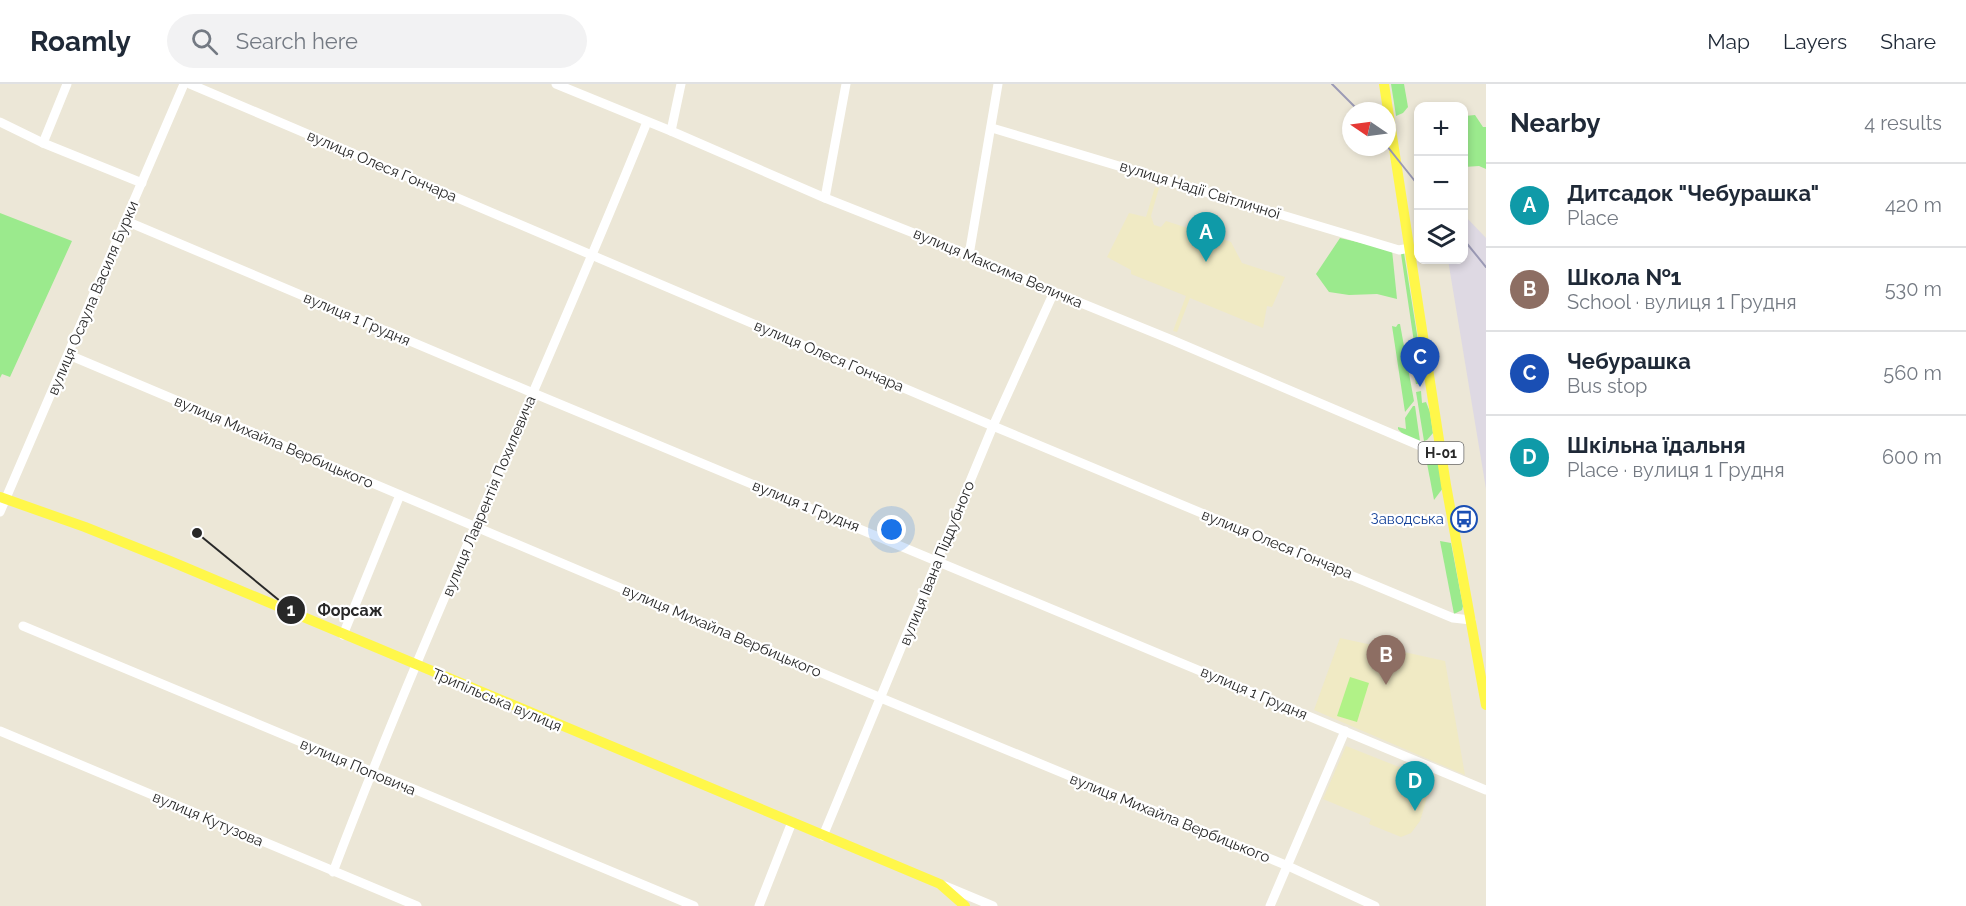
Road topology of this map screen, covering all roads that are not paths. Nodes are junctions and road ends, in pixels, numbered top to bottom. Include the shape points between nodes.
1 (67, 84) edge
2 (184, 84) edge
3 (190, 84) edge
4 (556, 84) edge
5 (681, 84) edge
6 (846, 84) edge
7 (998, 84) edge
8 (1383, 84) edge
9 (0, 122) edge
10 (647, 122) junction
11 (992, 128) junction
12 (671, 131) junction
13 (43, 143) junction
14 (142, 183) junction
15 (825, 198) junction
16 (126, 221) junction
17 (1409, 248) junction
18 (593, 255) junction
19 (969, 255) junction
20 (1054, 292) junction
21 (69, 355) junction
22 (533, 393) junction
23 (993, 426) junction
24 (1441, 448) junction
25 (400, 495) junction
26 (3, 498) edge
27 (0, 512) edge
28 (476, 526) junction
29 (938, 560) junction
30 (1471, 620) junction
31 (22, 626) dead end
32 (343, 635) junction
33 (416, 666) junction
34 (881, 698) junction
35 (1486, 705) edge
36 (0, 731) edge
37 (1344, 731) junction
38 (371, 773) junction
39 (1486, 790) edge
40 (792, 822) junction
41 (823, 836) junction
42 (1288, 866) junction
43 (333, 872) junction
44 (940, 884) junction
45 (417, 906) edge
46 (694, 906) edge
47 (759, 906) edge
48 (965, 906) edge
49 (993, 906) edge
50 (1270, 906) edge
51 (1375, 906) edge

1 - 13 street
2 - 14 street, вулиця Осаула Василя Бурки
3 - 18 street, вулиця Олеся Гончара
4 - 10 street, вулиця Максима Величка
5 - 12 street
6 - 15 street
7 - 11 street
8 - 17 main road, Н-01
9 - 13 street
10 - 12 street, вулиця Максима Величка
10 - 18 street, вулиця Лаврентія Похилевича
11 - 17 street, вулиця Надії Світличної via 1399,250
11 - 19 street
12 - 15 street, вулиця Максима Величка
13 - 14 street
14 - 16 street, вулиця Осаула Василя Бурки
15 - 19 street, вулиця Максима Величка
16 - 21 street, вулиця Осаула Василя Бурки
16 - 22 street, вулиця 1 Грудня
17 - 24 main road, Н-01
18 - 22 street, вулиця Лаврентія Похилевича
18 - 23 street, вулиця Олеся Гончара
19 - 20 street, вулиця Максима Величка
20 - 23 street, вулиця Івана Піддубного
20 - 24 street, вулиця Максима Величка via 1423,447
21 - 25 street, вулиця Михайла Вербицького
21 - 26 street, вулиця Осаула Василя Бурки
22 - 28 street, вулиця Лаврентія Похилевича
22 - 29 street, вулиця 1 Грудня
23 - 29 street, вулиця Івана Піддубного
23 - 30 street, вулиця Олеся Гончара via 1453,618
24 - 30 main road, Н-01
25 - 28 street, вулиця Михайла Вербицького
25 - 32 street
26 - 27 street, вулиця Осаула Василя Бурки
26 - 32 main road, Трипільська вулиця via 85,526
28 - 33 street, вулиця Лаврентія Похилевича
28 - 34 street, вулиця Михайла Вербицького
29 - 34 street, вулиця Івана Піддубного
29 - 37 street, вулиця 1 Грудня
30 - 35 main road, Н-01
31 - 38 street, вулиця Поповича
32 - 33 main road, Трипільська вулиця
33 - 38 street, вулиця Лаврентія Похилевича
33 - 40 main road, Трипільська вулиця
34 - 41 street, вулиця Івана Піддубного
34 - 42 street, вулиця Михайла Вербицького
36 - 43 street, вулиця Кутузова
37 - 39 street, вулиця 1 Грудня
37 - 42 street
38 - 43 street, вулиця Лаврентія Похилевича
38 - 46 street, вулиця Поповича
40 - 41 main road, Трипільська вулиця
40 - 47 street
41 - 44 main road, Трипільська вулиця
42 - 50 street
42 - 51 street, вулиця Михайла Вербицького
43 - 45 street, вулиця Кутузова
44 - 48 main road
44 - 49 street, Трипільська вулиця

